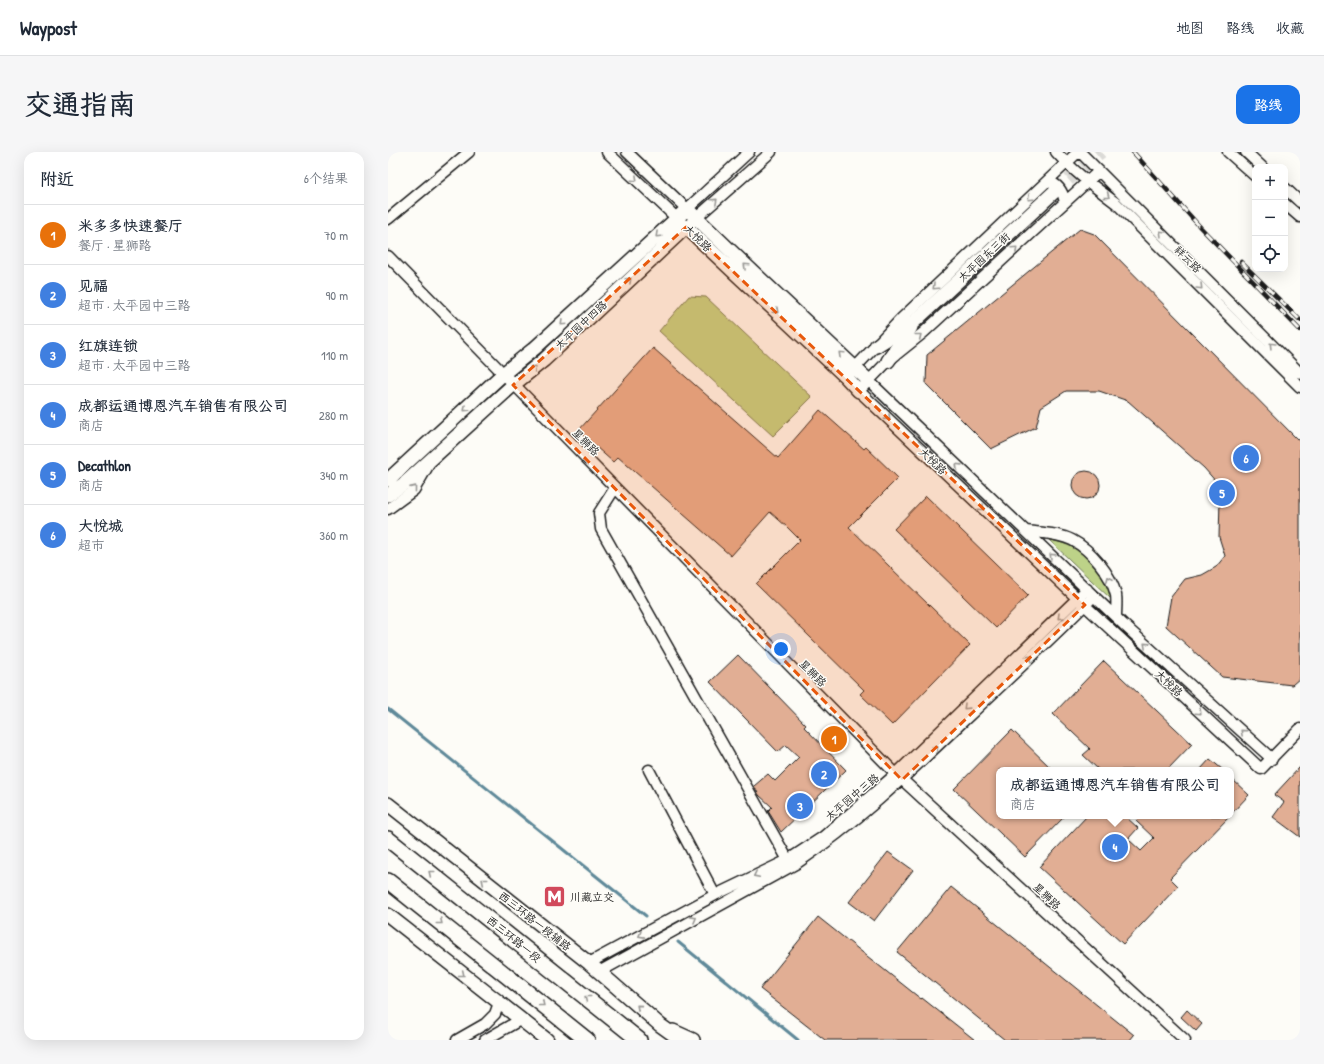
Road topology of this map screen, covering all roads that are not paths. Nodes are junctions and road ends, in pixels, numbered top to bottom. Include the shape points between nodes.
1 (469, 152) edge
2 (607, 152) edge
3 (627, 152) edge
4 (749, 152) edge
5 (771, 152) edge
6 (1056, 152) edge
7 (1079, 152) edge
8 (1228, 152) edge
9 (1246, 152) edge
10 (1067, 164) junction
11 (1259, 164) edge
12 (1099, 171) junction
13 (1252, 173) edge
14 (1087, 182) junction
15 (1051, 187) junction
16 (1288, 191) edge
17 (1065, 202) junction
18 (1300, 202) edge
19 (1288, 207) edge
20 (687, 209) junction
21 (697, 217) junction
22 (1300, 217) edge
23 (388, 219) edge
24 (682, 222) junction
25 (388, 256) edge
26 (914, 322) junction
27 (876, 346) junction
28 (888, 360) junction
29 (856, 368) junction
30 (1300, 373) edge
31 (503, 374) junction
32 (846, 377) junction
33 (869, 381) junction
34 (513, 385) junction
35 (1300, 387) edge
36 (860, 391) junction
37 (423, 449) junction
38 (431, 460) junction
39 (388, 471) edge
40 (388, 480) edge
41 (615, 488) junction
42 (388, 495) edge
43 (388, 509) edge
44 (1026, 531) junction
45 (1090, 593) junction
46 (1082, 602) junction
47 (1116, 617) junction
48 (1300, 729) edge
49 (1272, 758) junction
50 (650, 770) dead end
51 (899, 777) junction
52 (388, 804) edge
53 (388, 839) edge
54 (788, 860) junction
55 (388, 881) edge
56 (715, 895) junction
57 (388, 915) edge
58 (588, 963) junction
59 (599, 972) junction
60 (499, 1003) junction
61 (520, 1020) junction
62 (660, 1025) junction
63 (456, 1040) edge
64 (485, 1040) edge
65 (547, 1040) edge
66 (587, 1040) edge
67 (639, 1040) edge
68 (681, 1040) edge
69 (693, 1040) edge
70 (1185, 1040) edge

1 - 23 street
2 -> 24 street, 大悦路
3 - 20 street
4 - 20 street
21 -> 5 street, 太平园中四路
6 - 10 street, 祥云路
7 - 10 street
7 - 12 street, 祥云路
8 - 13 street
9 - 11 street
10 - 14 street, 祥云路
10 - 15 street
12 - 14 street
30 -> 12 street, 祥云路
14 - 17 street
14 -> 35 street, 祥云路 via 1116,203
15 - 17 street via 1054,183 1063,193
15 - 26 main road, 太平园东三街
15 -> 27 street via 901,319
16 - 18 street
28 -> 17 street via 924,333
19 - 22 street
20 - 21 main road
20 - 24 main road
21 - 24 street, 太平园中四路
29 -> 21 main road
24 -> 31 main road
24 -> 32 main road, 大悦路
34 -> 24 main road, 太平园中四路 via 544,360
25 - 31 street, 星狮路
26 - 27 main road
26 - 28 main road
27 - 29 street
28 - 33 street
29 - 32 street
29 - 33 main road
31 - 34 street, 星狮路
31 -> 37 main road
32 - 36 main road, 大悦路
33 - 36 street
44 -> 33 street
34 - 38 main road, 太平园中四路
34 - 41 street, 星狮路
36 -> 46 street, 大悦路
37 - 39 street
37 - 40 main road
38 - 42 main road, 太平园中四路
43 -> 38 street via 414,490
41 - 51 street, 星狮路
41 - 54 street via 599,513 602,529
45 -> 44 street
47 -> 44 street via 1116,595 1109,576 1092,555 1072,540 1049,533
45 - 46 street, 太平园中三路
45 - 47 street
46 -> 49 street, 大悦路 via 1261,769
46 - 51 street, 太平园中三路
49 -> 47 street
48 - 49 street
50 - 56 street
51 - 54 street, 太平园中三路 via 823,837
59 -> 51 street, 太平园中三路 via 797,863 825,844
51 - 70 street, 星狮路
58 -> 52 main road, 西三环路一段辅路
67 -> 53 highway, 西三环路一段
54 -> 56 street, 太平园中三路
55 -> 66 highway
56 -> 58 street, 太平园中三路
57 -> 60 main road
58 - 59 main road, 西三环路一段辅路
62 -> 59 main road, 西三环路一段辅路
60 - 61 main road
60 - 63 street via 495,1014 484,1024
61 - 64 street
61 - 65 main road
62 - 68 main road, 西三环路一段辅路
62 - 69 main road

